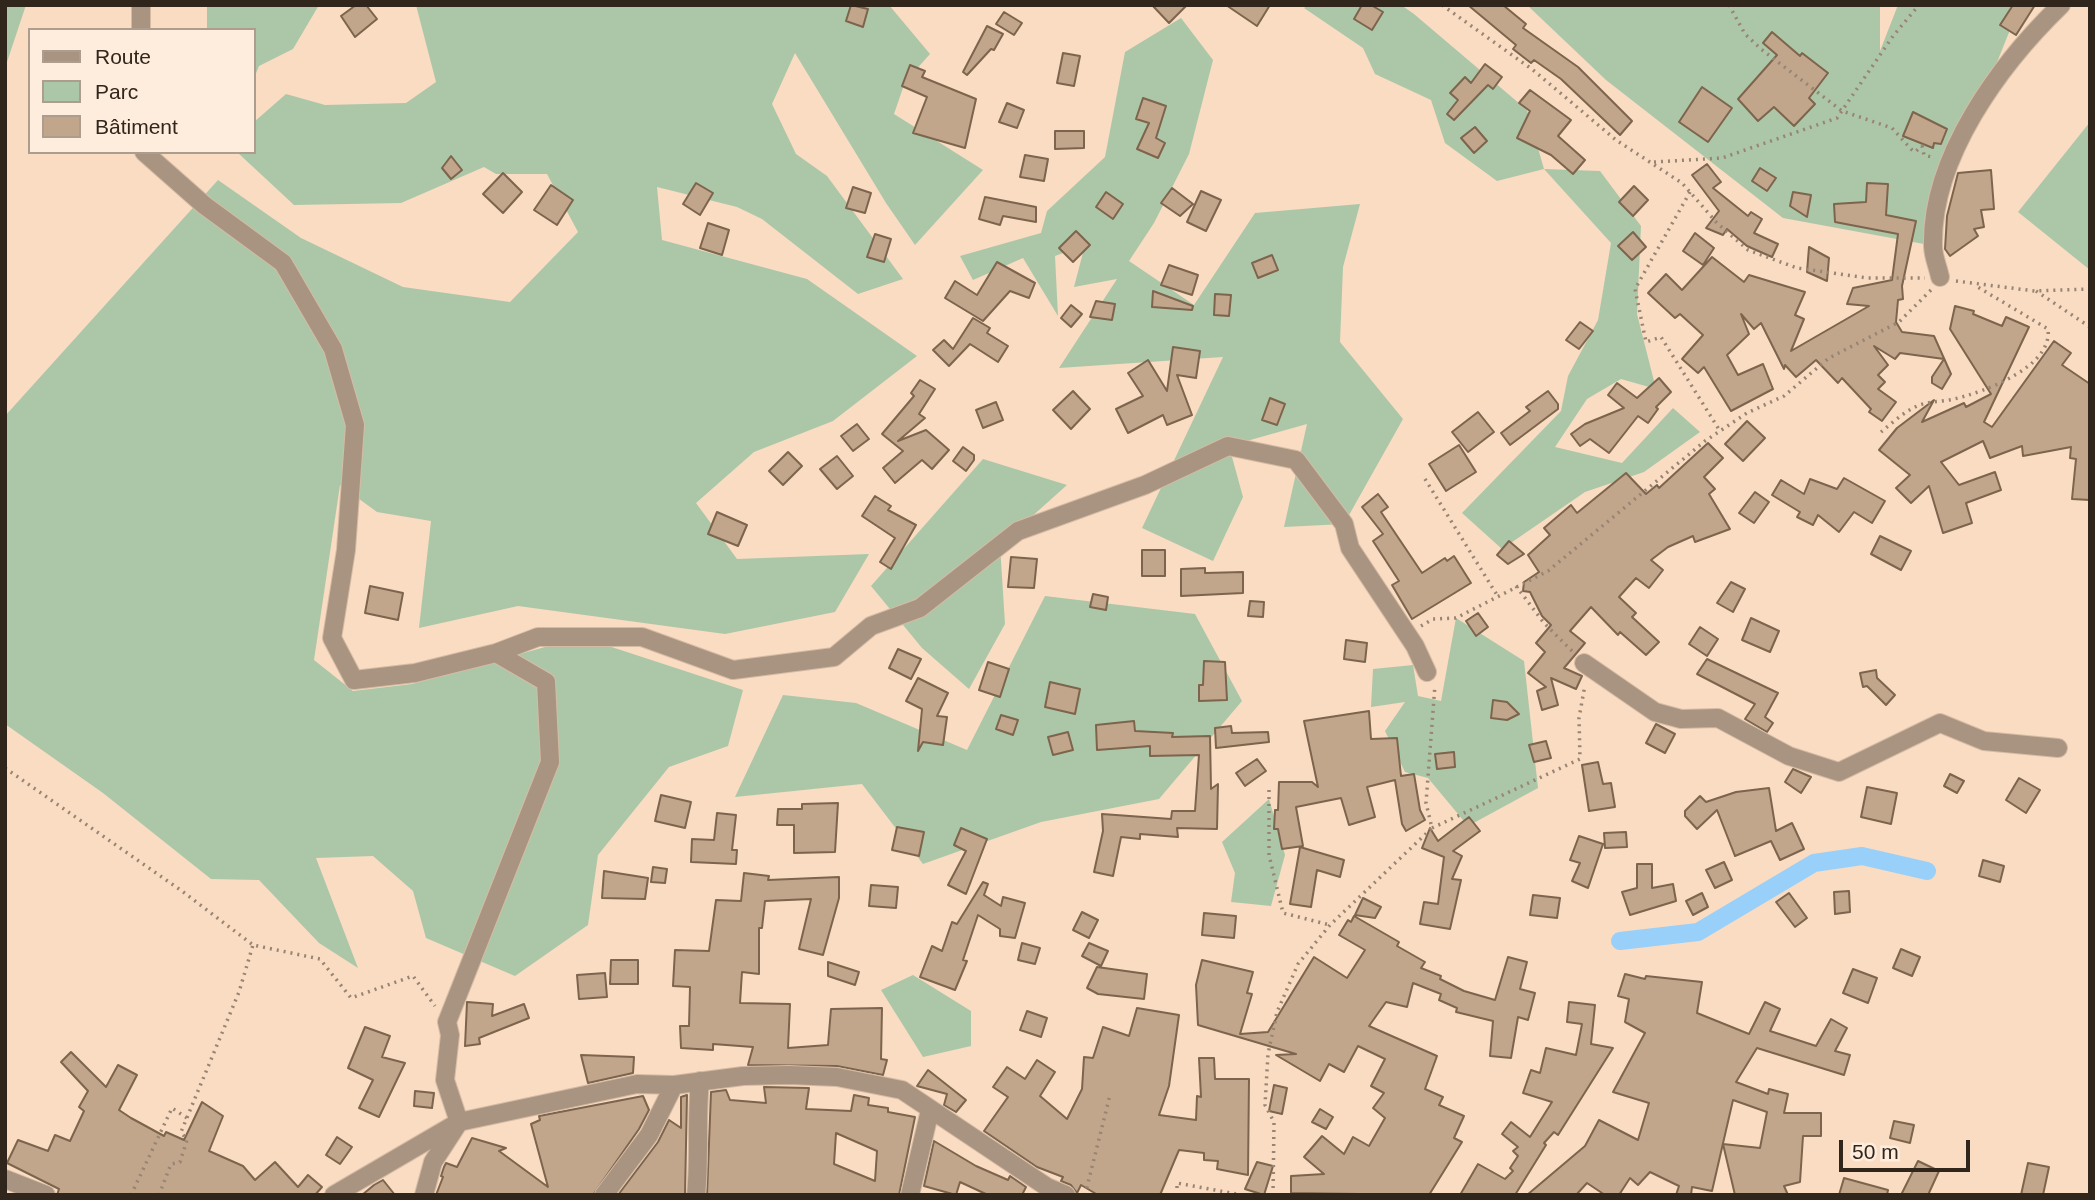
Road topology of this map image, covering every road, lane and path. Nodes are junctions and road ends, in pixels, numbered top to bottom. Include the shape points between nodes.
1 (141, 5) edge
2 (1442, 5) edge
3 (1729, 5) edge
4 (1919, 5) edge
5 (2061, 5) edge
6 (141, 28) edge
7 (1842, 111) junction
8 (146, 154) edge
9 (1930, 157) dead end
10 (1654, 162) junction
11 (1690, 192) junction
12 (1940, 277) junction
13 (1975, 285) junction
14 (2090, 289) edge
15 (2035, 291) junction
16 (2090, 327) edge
17 (1720, 431) junction
18 (1881, 432) dead end
19 (1425, 479) dead end
20 (1516, 586) junction
21 (1497, 595) junction
22 (1406, 635) junction
23 (496, 653) junction
24 (1584, 663) junction
25 (1427, 672) joint
26 (2057, 748) dead end
27 (5, 768) edge
28 (1269, 790) dead end
29 (1432, 828) junction
30 (1331, 925) junction
31 (253, 945) junction
32 (447, 1022) junction
33 (700, 1081) junction
34 (674, 1085) junction
35 (1110, 1095) dead end
36 (929, 1110) junction
37 (188, 1118) junction
38 (459, 1122) junction
39 (5, 1179) edge
40 (46, 1195) edge
41 (131, 1195) edge
42 (159, 1195) edge
43 (334, 1195) edge
44 (424, 1195) edge
45 (604, 1195) edge
46 (696, 1195) edge
47 (910, 1195) edge
48 (1066, 1195) edge
49 (1084, 1195) edge
50 (1177, 1195) edge
51 (1242, 1195) edge
52 (1273, 1195) edge

1 - 6 street
2 - 10 path via 1533,70 1616,140
3 - 7 path via 1745,34
4 - 7 path
5 - 12 street via 1990,87 1947,165 1933,247
7 - 9 path via 1892,128 1911,149 1915,152 1922,146 1924,155
7 - 10 path via 1838,118 1723,158
8 - 23 street via 204,205 283,263 333,349 355,425 346,550 332,638 354,680 415,674
10 - 11 path
11 - 12 path via 1735,241 1797,268 1868,278
11 - 17 path via 1634,289 1646,342 1661,337
12 - 13 path
12 - 17 path via 1926,298 1899,322 1829,358 1784,396
13 - 15 path
13 - 18 path via 2048,330 2049,339 2039,359 1967,396 1913,408
14 - 15 path
15 - 16 path
17 - 20 path via 1679,460 1578,549 1548,571
19 - 21 path
20 - 21 path
20 - 24 path via 1544,623
21 - 22 path via 1456,618 1433,619
22 - 23 street via 1350,548 1345,524 1296,460 1228,446 1145,485 1018,531 920,608 871,626 834,657 733,670 642,637 538,637
22 - 25 street
23 - 32 street via 546,682 550,762
24 - 26 street via 1655,712 1681,719 1718,718 1789,756 1839,772 1940,723 1984,741
24 - 29 path via 1580,759
25 - 29 path via 1435,684 1426,803
27 - 31 path
28 - 30 path via 1269,855 1283,913
29 - 30 path
30 - 52 path via 1298,964 1277,1012 1268,1054 1265,1105 1273,1122
31 - 32 path via 320,959 351,998 413,976
31 - 37 path
32 - 38 street via 445,1080
33 - 34 street
33 - 36 street via 743,1076 837,1077 902,1090
33 - 46 street
34 - 38 street via 604,1089
34 - 45 street via 649,1135
35 - 49 path
36 - 47 street
36 - 48 street
37 - 41 path via 172,1108
37 - 42 path via 181,1132 187,1140 180,1162 171,1164
38 - 43 street
38 - 44 street via 433,1162
39 - 40 street
50 - 51 path via 1177,1183

